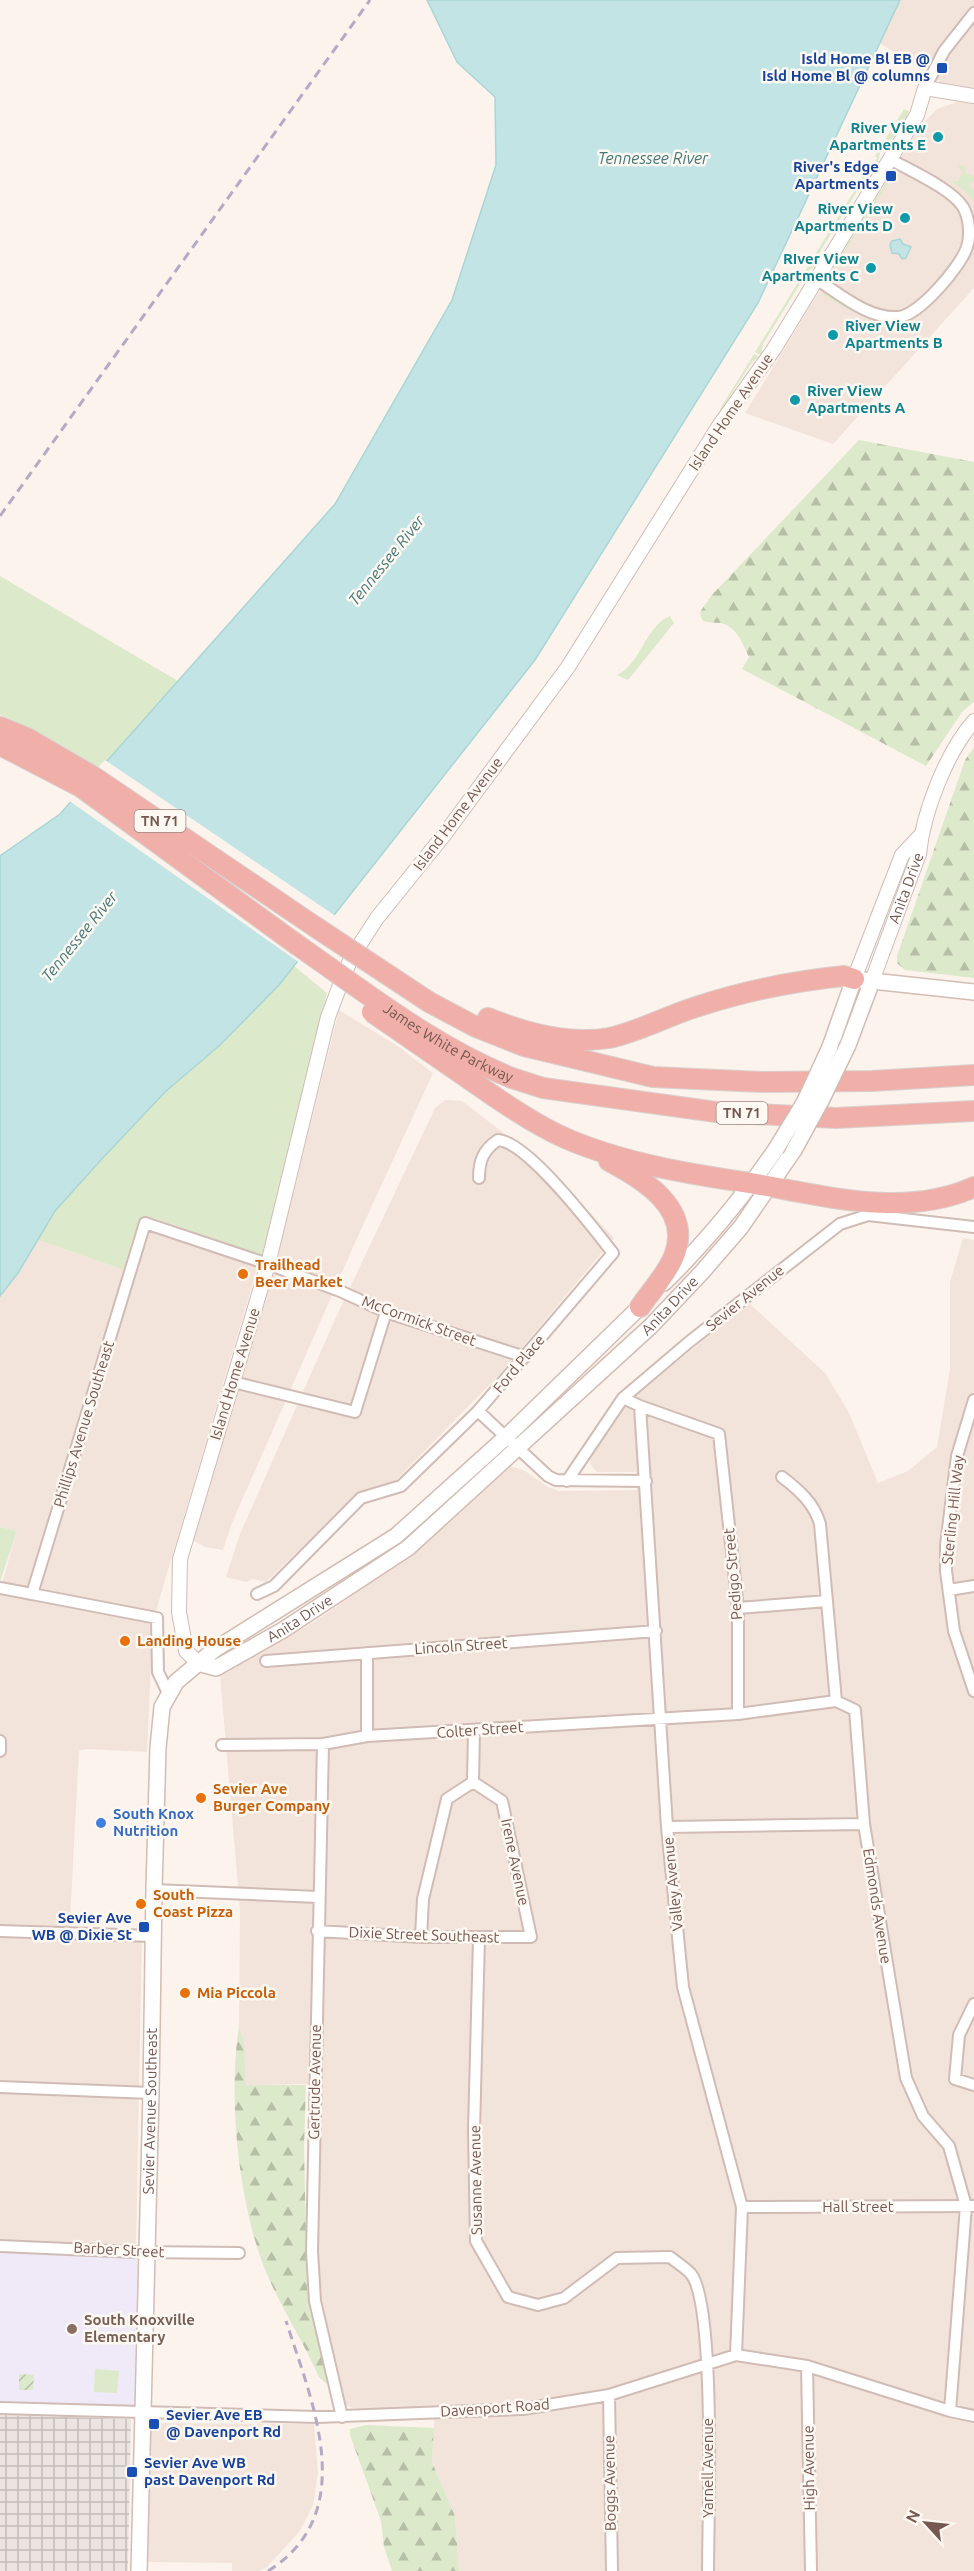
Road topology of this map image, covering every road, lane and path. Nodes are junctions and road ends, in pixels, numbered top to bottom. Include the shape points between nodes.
1 (974, 13) edge
2 (925, 88) junction
3 (974, 96) edge
4 (890, 159) junction
5 (816, 279) junction
6 (974, 721) edge
7 (0, 727) edge
8 (0, 745) edge
9 (296, 944) junction
10 (863, 980) junction
11 (974, 992) edge
12 (526, 1039) junction
13 (974, 1075) edge
14 (974, 1111) edge
15 (567, 1139) junction
16 (479, 1178) dead end
17 (761, 1186) junction
18 (974, 1187) edge
19 (145, 1223) joint
20 (974, 1227) edge
21 (268, 1264) junction
22 (640, 1307) junction
23 (386, 1312) junction
24 (525, 1357) junction
25 (233, 1383) junction
26 (623, 1398) junction
27 (974, 1400) edge
28 (640, 1406) junction
29 (478, 1411) junction
30 (506, 1437) junction
31 (518, 1448) junction
32 (782, 1477) dead end
33 (567, 1481) junction
34 (646, 1481) junction
35 (974, 1586) edge
36 (0, 1588) edge
37 (949, 1590) junction
38 (32, 1594) junction
39 (256, 1594) dead end
40 (827, 1601) junction
41 (738, 1608) junction
42 (656, 1631) junction
43 (367, 1653) junction
44 (266, 1661) dead end
45 (198, 1663) junction
46 (974, 1691) edge
47 (168, 1693) junction
48 (836, 1701) junction
49 (738, 1714) junction
50 (661, 1717) junction
51 (474, 1730) junction
52 (368, 1736) junction
53 (0, 1740) edge
54 (323, 1744) junction
55 (222, 1745) dead end
56 (0, 1751) edge
57 (473, 1782) junction
58 (864, 1824) junction
59 (667, 1827) junction
60 (154, 1890) junction
61 (318, 1897) junction
62 (0, 1931) edge
63 (317, 1931) junction
64 (152, 1936) junction
65 (421, 1937) junction
66 (531, 1937) joint
67 (478, 1938) junction
68 (974, 2004) edge
69 (974, 2085) edge
70 (0, 2087) edge
71 (151, 2093) junction
72 (970, 2206) edge
73 (742, 2207) junction
74 (0, 2246) edge
75 (147, 2252) junction
76 (239, 2253) dead end
77 (736, 2355) junction
78 (707, 2365) junction
79 (807, 2366) junction
80 (609, 2396) junction
81 (0, 2408) edge
82 (950, 2411) junction
83 (141, 2412) junction
84 (974, 2416) edge
85 (342, 2417) junction
86 (139, 2571) edge
87 (612, 2571) edge
88 (708, 2571) edge
89 (811, 2571) edge

1 - 2 street via 944,51
2 - 3 street
2 - 4 street, Island Home Avenue via 920,110
4 - 5 street, Island Home Avenue
4 - 5 street via 963,206 969,235 962,258 925,303 903,316 874,314
5 - 21 street, Island Home Avenue via 568,667 353,955 328,1017
6 - 10 street, Anita Drive via 954,750 921,835 902,855
7 - 12 highway, James White Parkway / TN 71, bridge via 94,777 429,1002 460,1006
8 - 9 highway, James White Parkway / TN 71 via 81,788
9 - 14 highway, James White Parkway / TN 71, bridge via 420,1029 474,1060 543,1088 716,1112 836,1118
9 - 15 highway, bridge via 395,1030 529,1120
10 - 11 main road
10 - 12 highway via 844,976 783,984 696,1006 610,1038
10 - 17 main road, Anita Drive, bridge
10 - 17 main road, Anita Drive, bridge via 848,1046 821,1101 794,1150
12 - 13 highway, James White Parkway / TN 71 via 653,1077 762,1082
15 - 17 highway via 646,1164
15 - 22 highway via 633,1174 653,1188 671,1210 678,1232 674,1255
16 - 24 street, Ford Place via 479,1163 490,1145 498,1140 514,1146 574,1204 613,1253
17 - 18 highway via 849,1202 917,1201
17 - 22 main road, Anita Drive
17 - 31 main road, Anita Drive via 703,1271 651,1326
19 - 21 street, McCormick Street
19 - 38 street, Phillips Avenue Southeast
20 - 26 street, Sevier Avenue via 868,1215 840,1224
21 - 23 street, McCormick Street
21 - 25 street, Island Home Avenue
22 - 30 main road, Anita Drive
23 - 24 street, McCormick Street
23 - 25 street via 355,1412
24 - 29 street, Ford Place
25 - 45 street, Island Home Avenue via 180,1559 179,1612 186,1651
26 - 28 street
26 - 33 street, Sevier Avenue
27 - 37 street, Sterling Hill Way via 957,1456 946,1545
28 - 34 street, Valley Avenue
28 - 41 street, Pedigo Street via 719,1434
29 - 30 street
29 - 39 street, Ford Place via 401,1486 361,1498 274,1586
30 - 31 street
30 - 45 main road, Anita Drive via 396,1536
31 - 33 street via 548,1476
31 - 45 main road, Anita Drive via 408,1548 283,1630 216,1668
32 - 40 street via 817,1510
33 - 34 street
34 - 42 street, Valley Avenue
35 - 37 street
36 - 38 street
37 - 46 street, Sterling Hill Way via 954,1631
38 - 47 street via 157,1618 158,1671
40 - 41 street
40 - 48 street
41 - 49 street, Pedigo Street
42 - 43 street, Lincoln Street
42 - 50 street, Valley Avenue
43 - 44 street, Lincoln Street
43 - 52 street
45 - 47 main road, Sevier Avenue Southeast
47 - 60 main road, Sevier Avenue Southeast via 159,1723
48 - 49 street, Colter Street
48 - 58 street, Edmonds Avenue via 855,1710
49 - 50 street, Colter Street
50 - 51 street, Colter Street
50 - 59 street, Valley Avenue
51 - 52 street, Colter Street
51 - 57 street
52 - 54 street, Colter Street
53 - 56 street
54 - 55 street, Colter Street
54 - 61 street, Gertrude Avenue
57 - 65 street via 447,1799 423,1899
57 - 66 street, Irene Avenue via 502,1801
58 - 59 street
58 - 72 street, Edmonds Avenue via 906,2078 923,2116 948,2146
59 - 73 street, Valley Avenue via 683,1987
60 - 61 street
60 - 64 main road, Sevier Avenue Southeast
61 - 63 street, Gertrude Avenue
62 - 64 street
63 - 65 street, Dixie Street Southeast
63 - 85 street, Gertrude Avenue via 312,2251 315,2301
64 - 71 main road, Sevier Avenue Southeast
65 - 67 street, Dixie Street Southeast
66 - 67 street, Dixie Street Southeast
67 - 78 street, Susanne Avenue via 476,2241 508,2297 538,2305 564,2298 617,2258 670,2257 692,2275 699,2297
68 - 69 street via 959,2035 955,2079
70 - 71 street
71 - 75 main road, Sevier Avenue Southeast
72 - 73 street, Hall Street
72 - 82 street
73 - 77 street, Valley Avenue
74 - 75 street, Barber Street
75 - 76 street, Barber Street
75 - 83 main road, Sevier Avenue Southeast
77 - 78 street, Davenport Road
77 - 79 street, Davenport Road
78 - 80 street, Davenport Road
78 - 88 street, Yarnell Avenue
79 - 82 street, Davenport Road
79 - 89 street, High Avenue
80 - 85 street, Davenport Road via 524,2409
80 - 87 street, Boggs Avenue
81 - 83 street, Davenport Road
82 - 84 street, Davenport Road
83 - 85 street, Davenport Road
83 - 86 main road, Sevier Avenue Southeast

